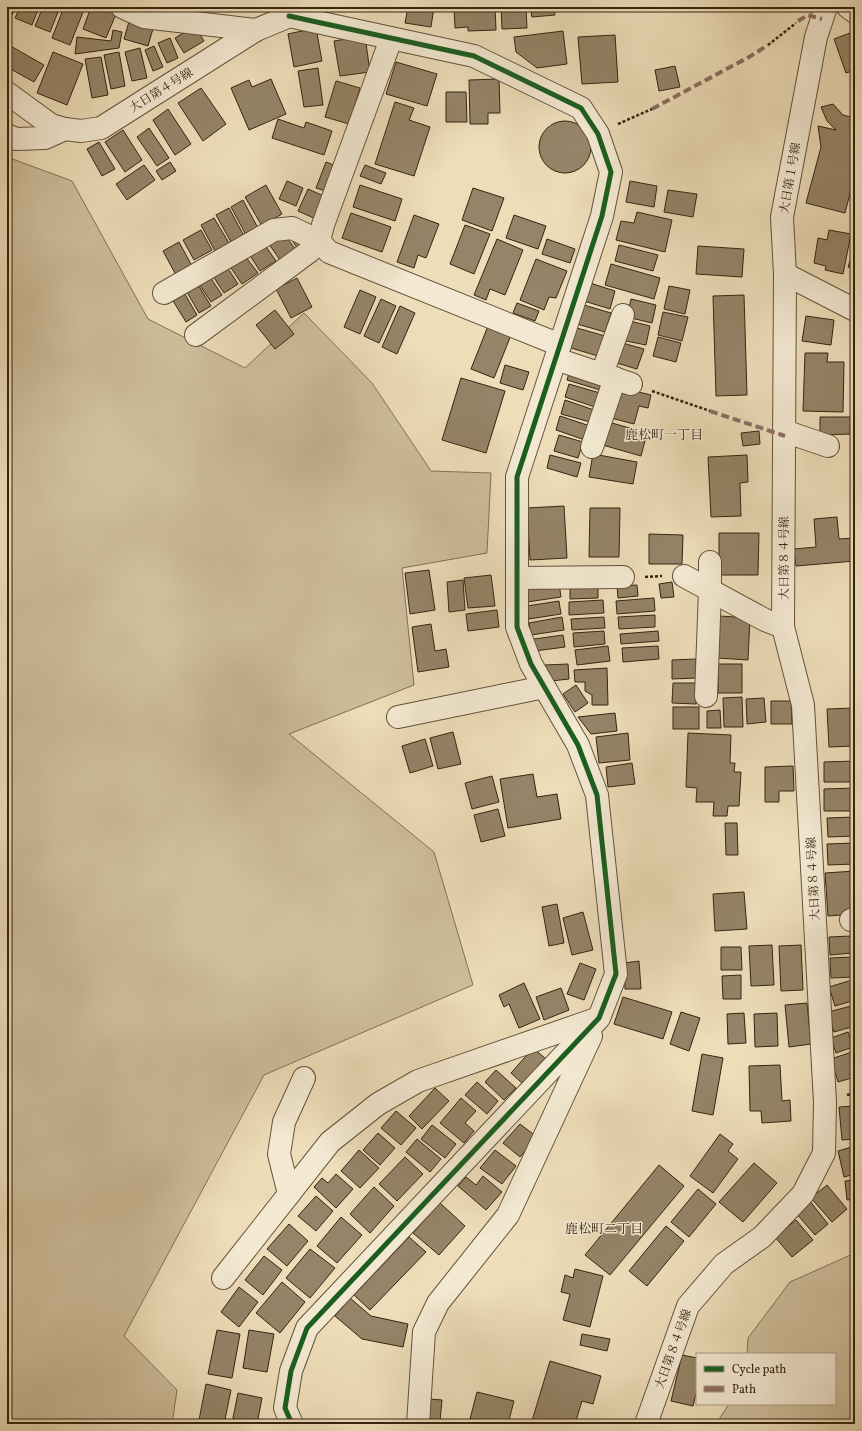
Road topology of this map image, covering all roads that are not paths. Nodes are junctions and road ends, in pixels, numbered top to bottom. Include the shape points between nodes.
1 (122, 7) edge
2 (314, 7) edge
3 (826, 7) edge
4 (848, 7) edge
5 (855, 12) edge
6 (289, 16) junction
7 (256, 30) junction
8 (391, 39) junction
9 (7, 94) edge
10 (65, 129) junction
11 (7, 135) edge
12 (320, 241) junction
13 (785, 274) junction
14 (164, 293) dead end
15 (855, 310) edge
16 (622, 315) dead end
17 (196, 335) dead end
18 (558, 352) junction
19 (616, 379) junction
20 (784, 431) junction
21 (828, 446) dead end
22 (592, 447) dead end
23 (710, 562) dead end
24 (684, 576) road end
25 (623, 577) road end
26 (517, 578) junction
27 (710, 591) junction
28 (784, 627) junction
29 (544, 686) junction
30 (706, 696) dead end
31 (398, 717) dead end
32 (599, 1018) junction
33 (304, 1078) dead end
34 (290, 1194) junction
35 (223, 1278) dead end
36 (292, 1424) edge
37 (418, 1424) edge
38 (646, 1424) edge

1 - 7 street via 144,17
2 - 6 street, 大日第４号線
3 - 13 street, 大日第１号線 via 816,37 782,217
4 - 5 street
6 - 7 street, 大日第４号線
6 - 8 street
7 - 10 street, 大日第４号線 via 101,128 81,131
8 - 12 street via 323,225
8 - 18 street via 474,56 581,108 598,134 610,172 602,216
9 - 10 street, 大日第４号線 via 51,125
10 - 11 street via 45,138 16,139
12 - 14 street via 292,228 274,230
12 - 17 street
12 - 18 street via 329,252
13 - 15 street
13 - 20 street, 大日第８４号線
16 - 19 street
18 - 19 street
18 - 26 street via 517,477
19 - 22 street
20 - 21 street
20 - 28 street, 大日第８４号線
23 - 27 street
24 - 27 street
25 - 26 street
26 - 29 street via 517,627
27 - 28 street via 765,620
27 - 30 street
28 - 38 street, 大日第８４号線 via 803,705 821,931 824,1153 803,1194 762,1237 724,1264 688,1306
29 - 31 street
29 - 32 street via 578,745 598,795 616,974
32 - 34 street via 418,1081 378,1104 330,1142
32 - 36 street via 307,1328 291,1371 285,1408
32 - 37 street via 508,1215 438,1303 424,1332
33 - 34 street via 284,1122 280,1154
34 - 35 street

